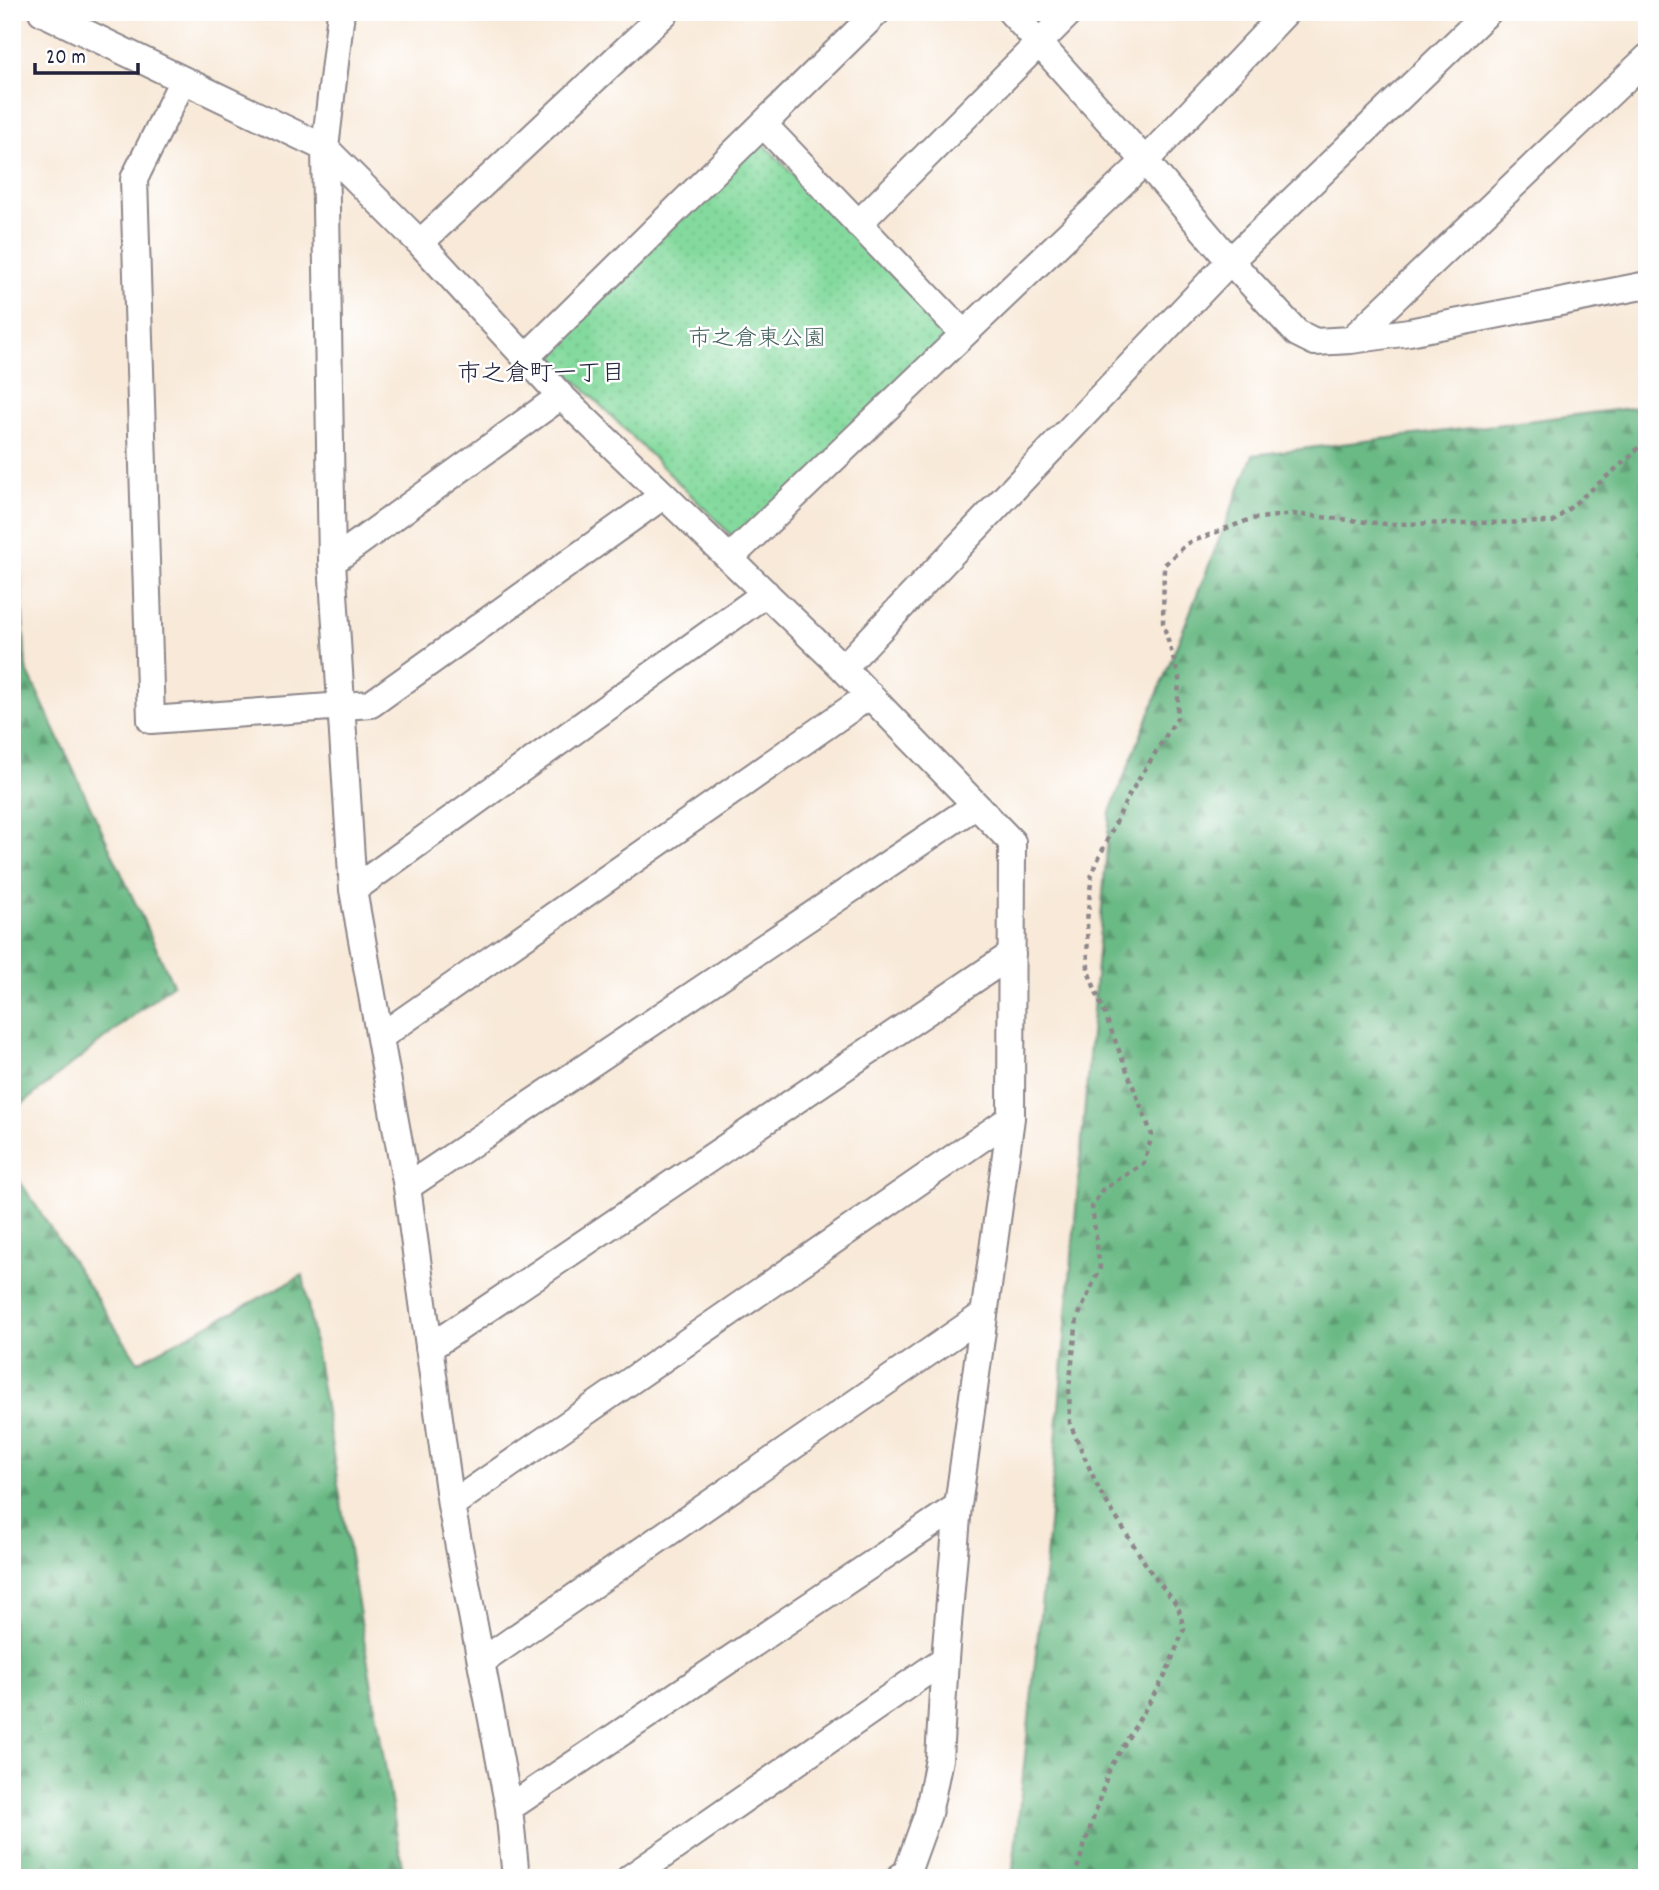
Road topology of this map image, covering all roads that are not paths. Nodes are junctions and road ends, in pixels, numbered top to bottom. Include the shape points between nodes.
1 (42, 12) edge
2 (341, 12) edge
3 (666, 12) edge
4 (877, 12) edge
5 (1011, 12) edge
6 (1070, 12) edge
7 (1286, 12) edge
8 (1488, 12) edge
9 (1039, 43) junction
10 (1647, 58) edge
11 (183, 80) junction
12 (763, 124) junction
13 (325, 148) junction
14 (1145, 161) junction
15 (858, 225) junction
16 (420, 243) junction
17 (1230, 261) junction
18 (1647, 285) edge
19 (964, 334) junction
20 (1352, 340) junction
21 (526, 357) junction
22 (561, 396) junction
23 (664, 495) junction
24 (730, 558) junction
25 (332, 562) junction
26 (766, 593) junction
27 (843, 668) junction
28 (870, 695) junction
29 (341, 706) junction
30 (976, 805) junction
31 (353, 890) junction
32 (1012, 954) junction
33 (380, 1037) junction
34 (1011, 1118) junction
35 (407, 1187) junction
36 (984, 1314) junction
37 (429, 1348) junction
38 (451, 1505) junction
39 (958, 1506) junction
40 (945, 1659) junction
41 (481, 1662) junction
42 (509, 1808) junction
43 (516, 1878) edge
44 (630, 1878) edge
45 (899, 1878) edge

1 - 11 street
2 - 13 street
3 - 16 street
4 - 12 street
5 - 9 street
6 - 9 street
7 - 14 street
8 - 17 street
9 - 14 street
9 - 15 street
10 - 20 street
11 - 13 street
11 - 29 street via 134,179 151,720
12 - 15 street
12 - 21 street
13 - 16 street
13 - 25 street
14 - 17 street
14 - 19 street
15 - 19 street
16 - 21 street
17 - 20 street via 1297,333 1315,342
17 - 27 street
18 - 20 street
19 - 24 street
21 - 22 street
22 - 23 street
22 - 25 street
23 - 24 street
23 - 29 street via 371,704
24 - 26 street
25 - 29 street
26 - 27 street
26 - 31 street
27 - 28 street
28 - 30 street
28 - 33 street
29 - 31 street
30 - 32 street via 1012,842
30 - 35 street
31 - 33 street
32 - 34 street
32 - 37 street
33 - 35 street
34 - 36 street
34 - 38 street
35 - 37 street
36 - 39 street
36 - 41 street
37 - 38 street
38 - 41 street
39 - 40 street
39 - 42 street
40 - 44 street
40 - 45 street via 939,1759 928,1814 906,1872
41 - 42 street
42 - 43 street

